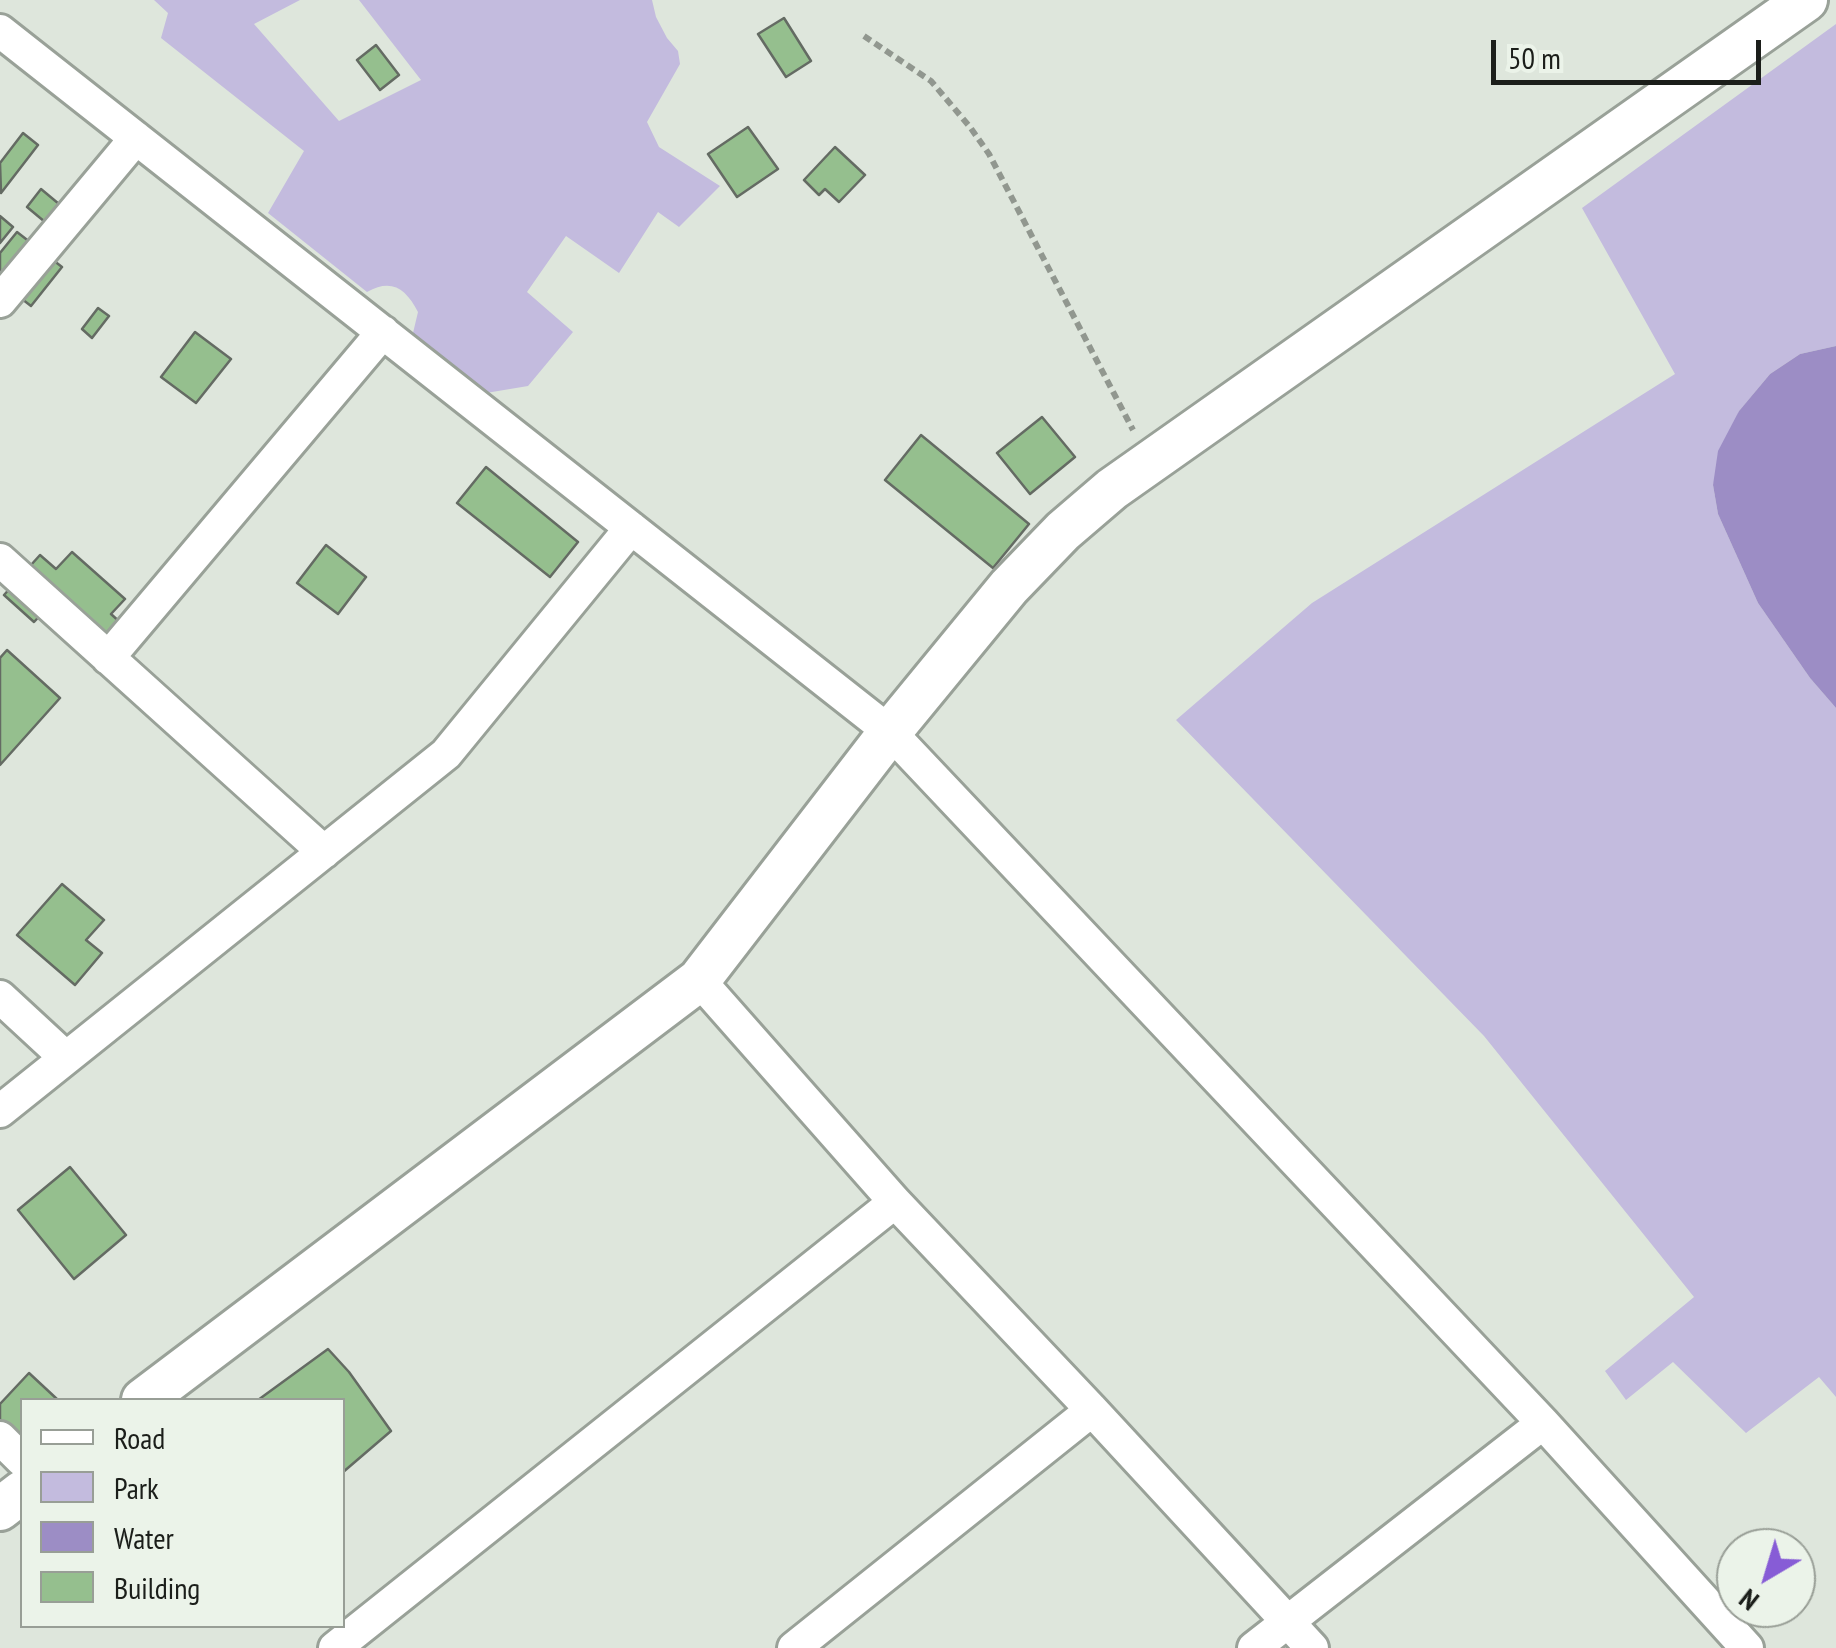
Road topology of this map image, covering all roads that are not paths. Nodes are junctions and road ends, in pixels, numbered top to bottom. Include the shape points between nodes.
1 (1806, 0) edge
2 (0, 31) edge
3 (136, 138) junction
4 (0, 301) edge
5 (383, 332) junction
6 (632, 528) junction
7 (0, 560) edge
8 (108, 658) junction
9 (890, 732) junction
10 (324, 852) junction
11 (699, 980) junction
12 (0, 997) edge
13 (66, 1058) junction
14 (0, 1111) edge
15 (895, 1202) junction
16 (146, 1398) edge
17 (1092, 1410) junction
18 (1543, 1424) junction
19 (0, 1438) edge
20 (20, 1458) edge
21 (20, 1494) edge
22 (0, 1509) edge
23 (1287, 1621) junction
24 (336, 1648) edge
25 (794, 1648) edge
26 (1254, 1648) edge
27 (1312, 1648) edge
28 (1747, 1648) edge

1 - 9 street via 1100,500 1034,560
2 - 3 street
3 - 4 street
3 - 5 street
5 - 6 street
5 - 8 street
6 - 9 street
6 - 10 street via 446,754
7 - 8 street
8 - 10 street
9 - 11 street
9 - 18 street
10 - 13 street
11 - 15 street
11 - 16 street
12 - 13 street
13 - 14 street
15 - 17 street
15 - 24 street
17 - 23 street
17 - 25 street
18 - 23 street
18 - 28 street
19 - 20 street
21 - 22 street
23 - 26 street
23 - 27 street

